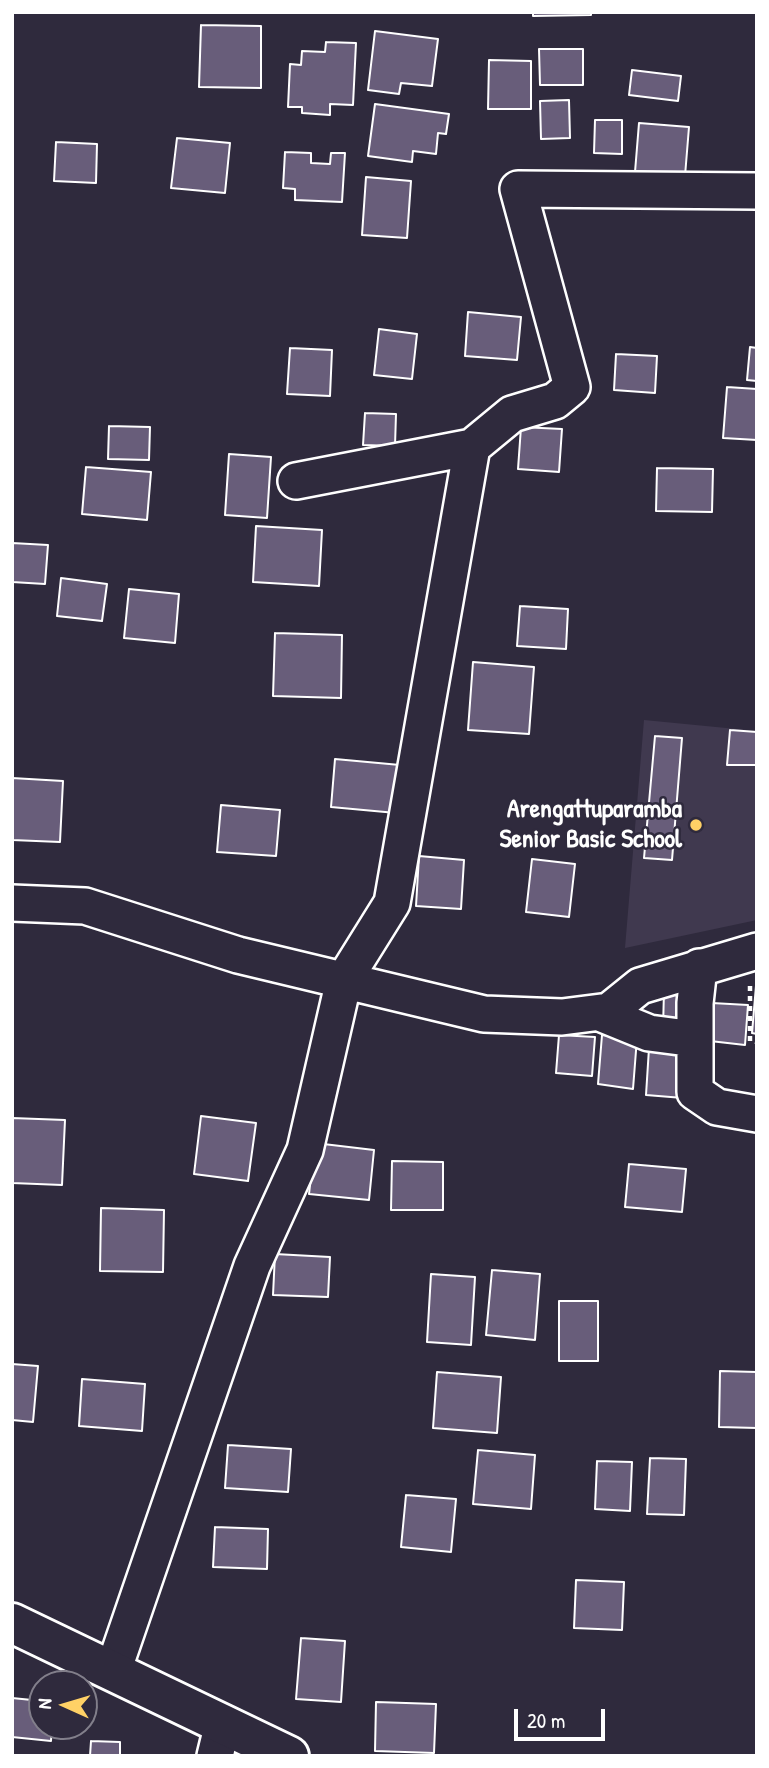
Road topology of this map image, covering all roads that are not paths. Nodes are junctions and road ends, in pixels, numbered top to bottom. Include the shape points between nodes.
1 (757, 191) edge
2 (472, 447) junction
3 (296, 481) dead end
4 (12, 903) edge
5 (750, 953) edge
6 (699, 967) junction
7 (344, 980) junction
8 (600, 1013) junction
9 (695, 1039) junction
10 (757, 1114) edge
11 (12, 1623) edge
12 (113, 1671) junction
13 (219, 1739) edge
14 (289, 1756) edge

1 - 2 street via 517,189 572,387 555,401 512,414
2 - 3 street
2 - 7 street via 392,903
4 - 7 street via 85,906 238,955
5 - 6 street
6 - 8 street via 640,986
6 - 9 street
7 - 8 street via 484,1013 562,1017
7 - 12 street via 305,1150 252,1266
8 - 9 street via 649,1033
9 - 10 street via 695,1092 717,1107
11 - 12 main road
12 - 13 main road
13 - 14 main road

